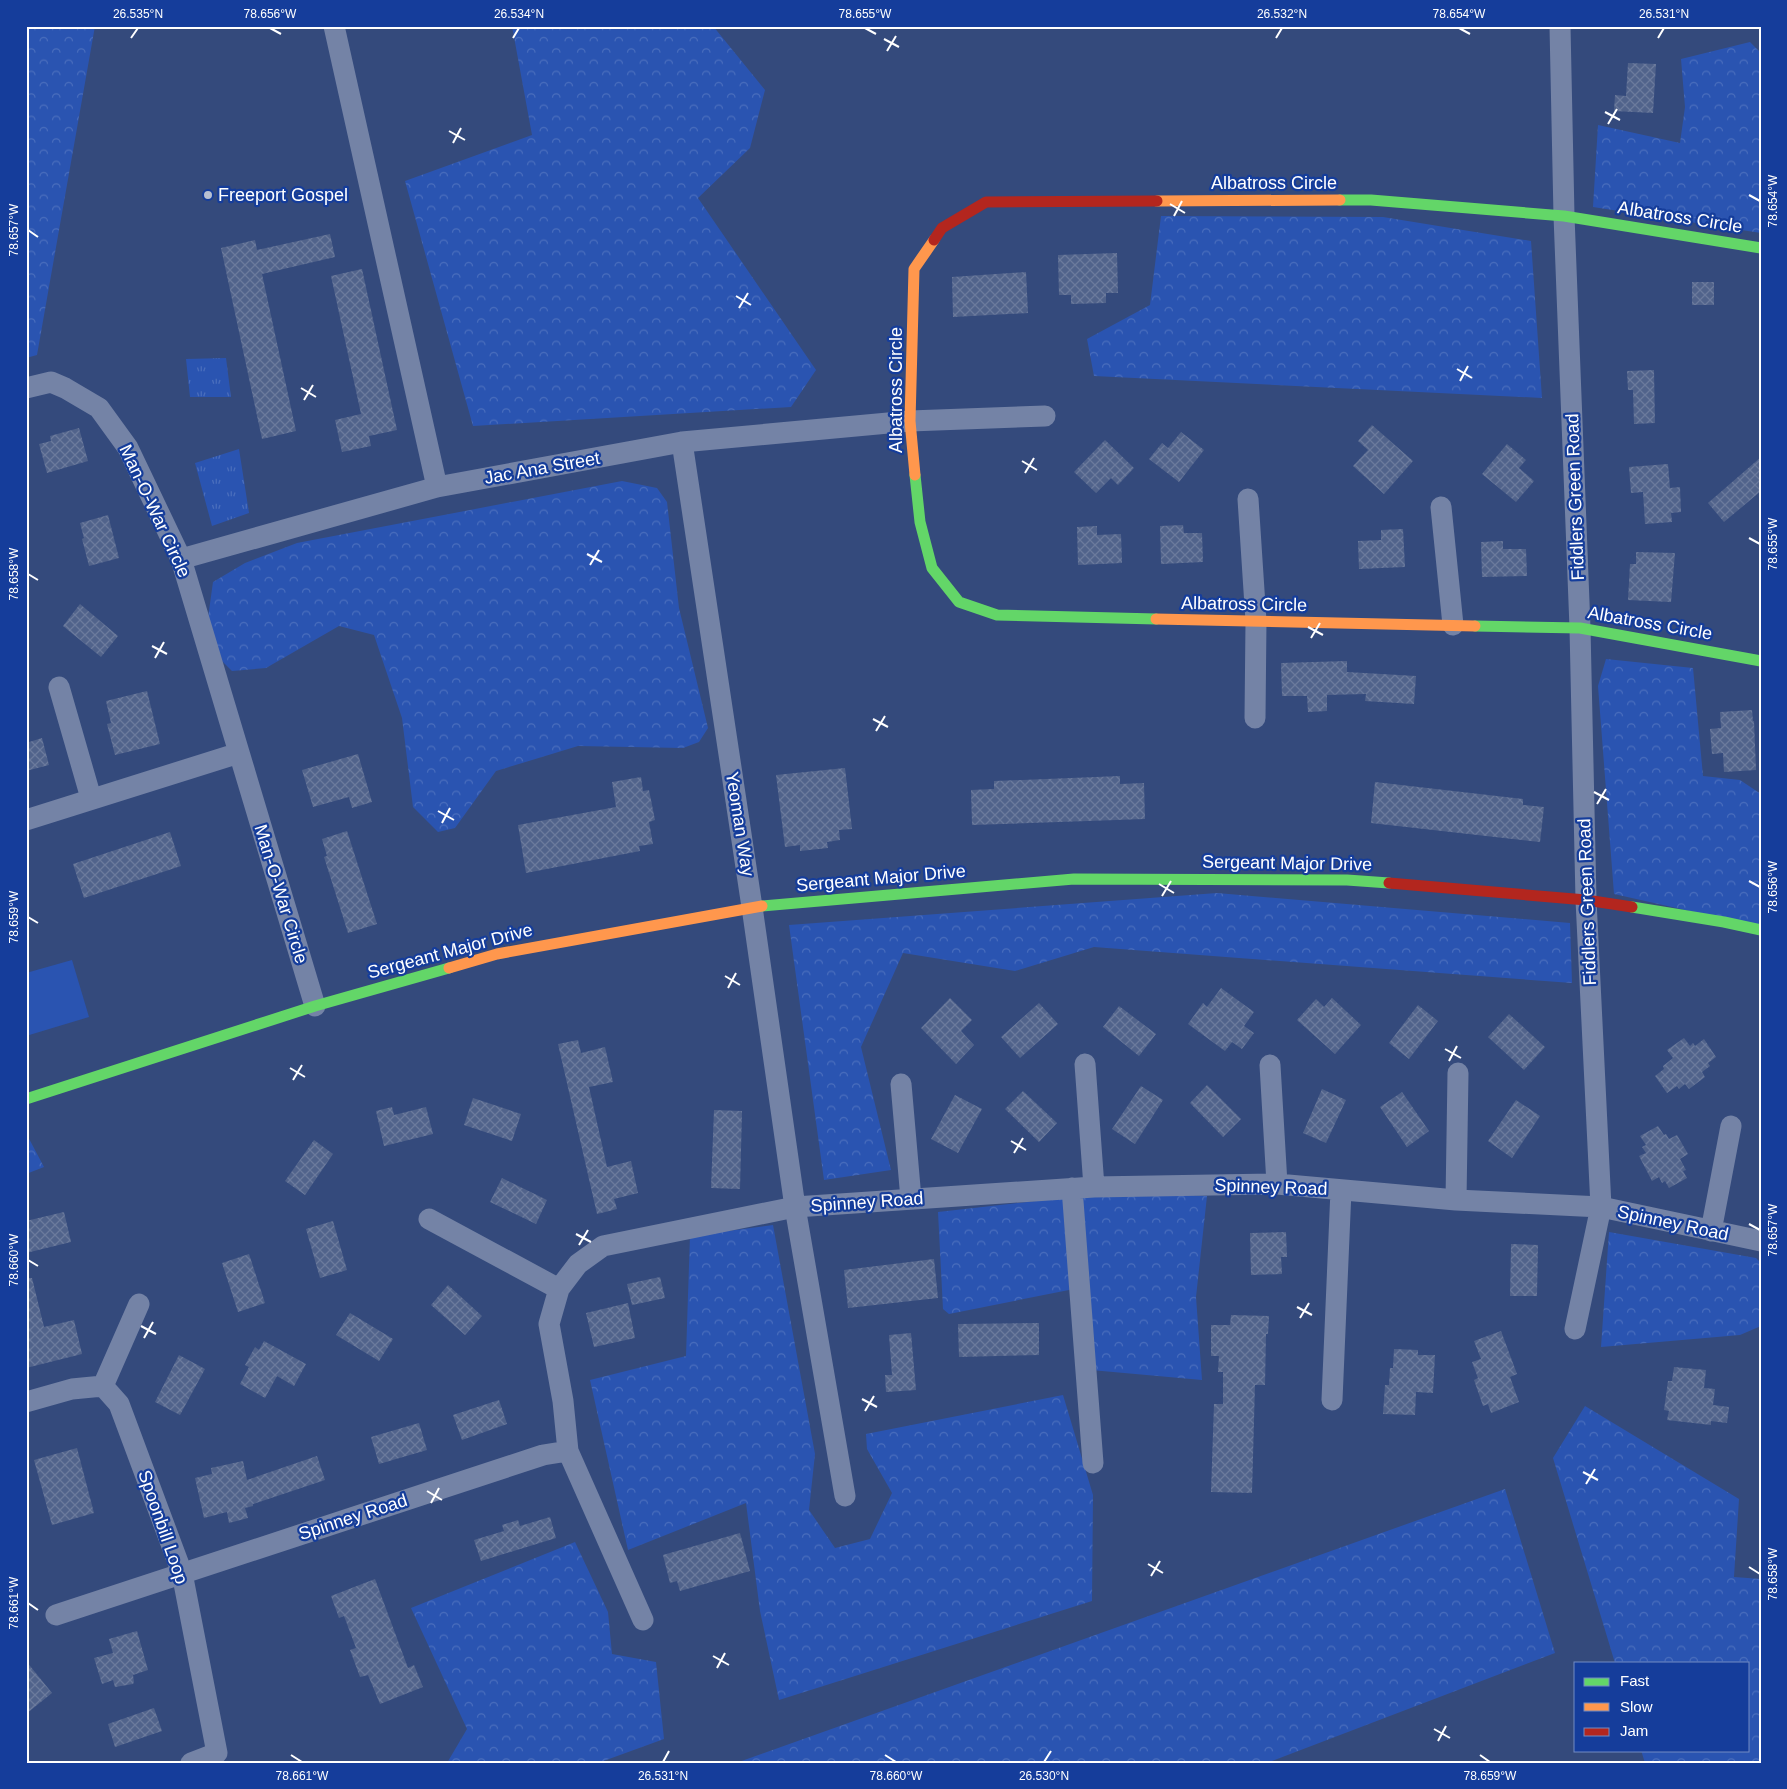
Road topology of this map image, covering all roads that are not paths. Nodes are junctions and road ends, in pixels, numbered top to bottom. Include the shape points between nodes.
1 (334, 26) edge
2 (1560, 26) edge
3 (1564, 216) junction
4 (1761, 248) edge
5 (26, 388) edge
6 (1045, 416) dead end
7 (910, 422) junction
8 (682, 442) junction
9 (437, 487) junction
10 (1248, 500) dead end
11 (1440, 507) dead end
12 (181, 558) junction
13 (1256, 621) junction
14 (1453, 625) junction
15 (1580, 628) junction
16 (1761, 661) edge
17 (59, 687) dead end
18 (1255, 718) dead end
19 (239, 753) junction
20 (91, 798) junction
21 (26, 820) edge
22 (1586, 900) junction
23 (752, 907) junction
24 (1761, 930) edge
25 (315, 1006) junction
26 (1085, 1064) dead end
27 (1270, 1065) dead end
28 (1458, 1073) dead end
29 (901, 1084) dead end
30 (26, 1099) edge
31 (1731, 1126) dead end
32 (1277, 1184) junction
33 (1094, 1187) junction
34 (1072, 1188) junction
35 (1342, 1190) junction
36 (911, 1199) junction
37 (1456, 1200) junction
38 (795, 1207) junction
39 (1601, 1207) junction
40 (428, 1219) dead end
41 (1711, 1231) junction
42 (1761, 1241) edge
43 (559, 1289) junction
44 (139, 1304) dead end
45 (1575, 1329) dead end
46 (103, 1386) junction
47 (1332, 1400) dead end
48 (26, 1402) edge
49 (568, 1451) junction
50 (1093, 1463) dead end
51 (845, 1496) dead end
52 (182, 1573) junction
53 (56, 1615) dead end
54 (643, 1620) dead end
55 (191, 1763) edge

1 - 9 street
2 - 3 street, Fiddlers Green Road
3 - 4 street, Albatross Circle
3 - 7 street, Albatross Circle via 1371,200 986,202 942,228 914,269
3 - 15 street, Fiddlers Green Road
5 - 12 street, Man-O-War Circle via 51,382 99,408 128,448
6 - 7 street, Jac Ana Street
7 - 8 street, Jac Ana Street
7 - 13 street, Albatross Circle via 920,522 932,568 958,602 997,615
8 - 9 street, Jac Ana Street
8 - 23 street, Yeoman Way
9 - 12 street, Jac Ana Street
10 - 13 street
11 - 14 street
12 - 19 street, Man-O-War Circle
13 - 14 street, Albatross Circle
13 - 18 street
14 - 15 street, Albatross Circle
15 - 16 street, Albatross Circle
15 - 22 street, Fiddlers Green Road
17 - 20 street
19 - 20 street
19 - 25 street, Man-O-War Circle
20 - 21 street
22 - 23 street, Sergeant Major Drive via 1346,880 1074,879
22 - 24 street, Sergeant Major Drive
22 - 39 street, Fiddlers Green Road
23 - 25 street, Sergeant Major Drive via 497,954
23 - 38 street, Yeoman Way
25 - 30 street, Sergeant Major Drive
26 - 33 street
27 - 32 street
28 - 37 street
29 - 36 street
31 - 41 street
32 - 33 street, Spinney Road
32 - 35 street, Spinney Road
33 - 34 street, Spinney Road
34 - 36 street, Spinney Road
34 - 50 street
35 - 37 street, Spinney Road
35 - 47 street
36 - 38 street, Spinney Road
37 - 39 street, Spinney Road
38 - 43 street, Spinney Road via 603,1246 578,1264
38 - 51 street, Yeoman Way
39 - 41 street, Spinney Road
39 - 45 street, Fiddlers Green Road
40 - 43 street
41 - 42 street, Spinney Road
43 - 49 street, Spinney Road via 549,1324
44 - 46 street
46 - 48 street via 72,1389
46 - 52 street, Spoonbill Loop via 119,1404
49 - 52 street, Spinney Road via 543,1455
49 - 54 street
52 - 53 street, Spinney Road
52 - 55 street, Spoonbill Loop via 216,1753

